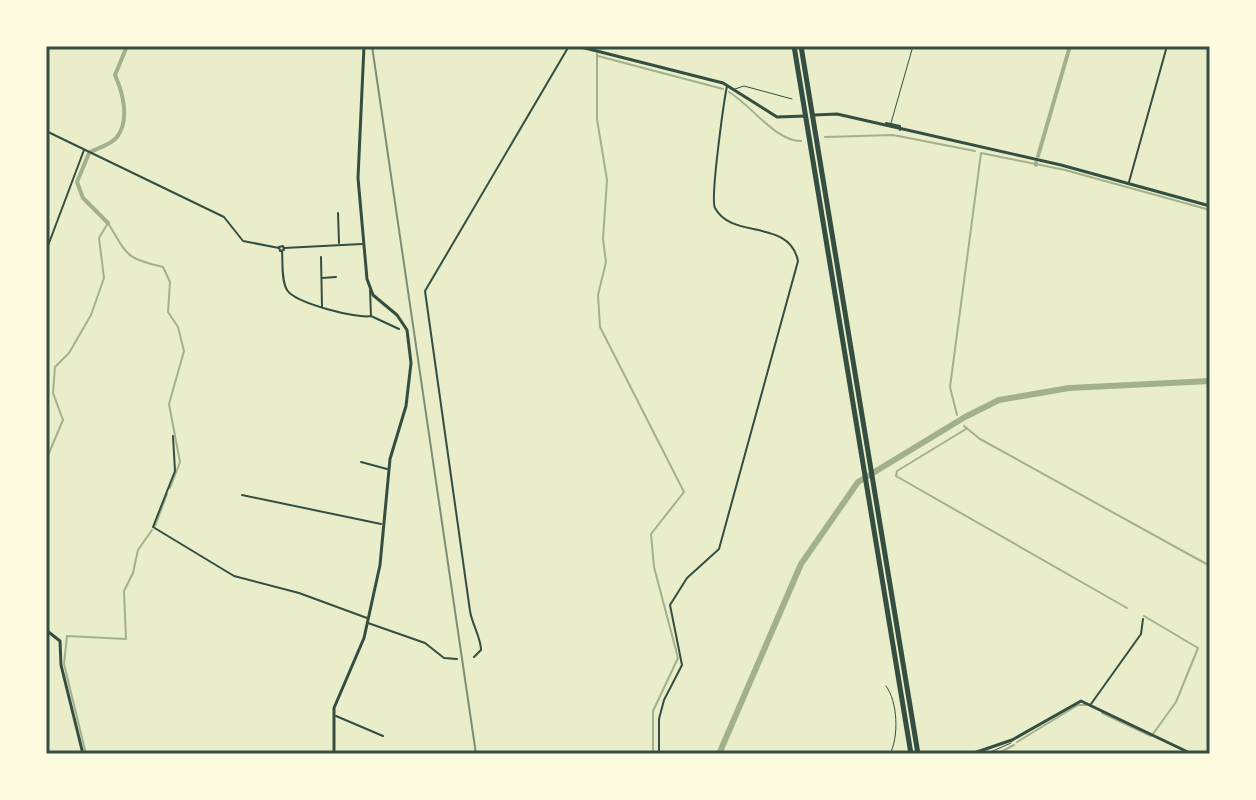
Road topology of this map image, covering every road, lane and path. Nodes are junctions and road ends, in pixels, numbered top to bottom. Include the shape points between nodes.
1 (364, 46) edge
2 (467, 46) edge
3 (473, 46) edge
4 (569, 46) edge
5 (577, 46) edge
6 (794, 46) edge
7 (801, 46) edge
8 (913, 46) edge
9 (1167, 46) edge
10 (599, 49) edge
11 (728, 85) junction
12 (735, 89) junction
13 (792, 99) dead end
14 (886, 123) dead end
15 (891, 123) junction
16 (900, 130) junction
17 (46, 131) edge
18 (86, 149) junction
19 (1128, 183) junction
20 (1210, 206) edge
21 (338, 213) dead end
22 (363, 243) junction
23 (339, 245) junction
24 (281, 249) junction
25 (46, 251) edge
26 (321, 257) dead end
27 (336, 277) dead end
28 (322, 278) junction
29 (370, 290) junction
30 (322, 307) junction
31 (371, 316) junction
32 (399, 329) dead end
33 (173, 436) dead end
34 (361, 462) dead end
35 (389, 469) junction
36 (242, 495) dead end
37 (384, 525) junction
38 (1143, 619) dead end
39 (367, 620) junction
40 (46, 630) edge
41 (474, 657) dead end
42 (457, 659) dead end
43 (886, 686) dead end
44 (1091, 704) junction
45 (333, 715) junction
46 (383, 736) dead end
47 (1012, 740) junction
48 (83, 754) edge
49 (334, 754) edge
50 (659, 754) edge
51 (890, 754) edge
52 (911, 754) edge
53 (918, 754) edge
54 (971, 754) edge
55 (986, 754) edge
56 (1192, 754) edge

1 - 22 street via 358,165
2 - 3 street
4 - 41 street via 425,294 470,611 481,645
5 - 10 street
6 - 52 highway
7 - 53 highway
8 - 15 lane
9 - 19 street
10 - 11 street
11 - 12 street
11 - 50 street via 714,206 725,218 784,238 798,261 719,549 687,578 670,605 682,665 659,719
12 - 13 lane via 740,85
12 - 16 street via 771,114 793,118 823,113
14 - 15 street
15 - 16 street
16 - 19 street
17 - 18 street
18 - 24 street via 224,217 243,241
18 - 25 street
19 - 20 street
21 - 23 street
22 - 23 street
22 - 29 street
23 - 24 street
24 - 30 street via 289,293
26 - 28 street
27 - 28 street
28 - 30 street
29 - 31 street
29 - 35 street via 397,315 411,349 406,406
30 - 31 street
31 - 32 street
33 - 39 street via 175,471 153,527 234,576 299,593
34 - 35 street
35 - 37 street
36 - 37 street
37 - 39 street
38 - 44 street via 1141,634
39 - 42 street via 425,643 444,658
39 - 45 street
40 - 48 street via 60,641
43 - 51 path via 892,694 896,734
44 - 47 street via 1078,702
44 - 56 street
45 - 46 street
45 - 49 street
47 - 54 street
47 - 55 lane

